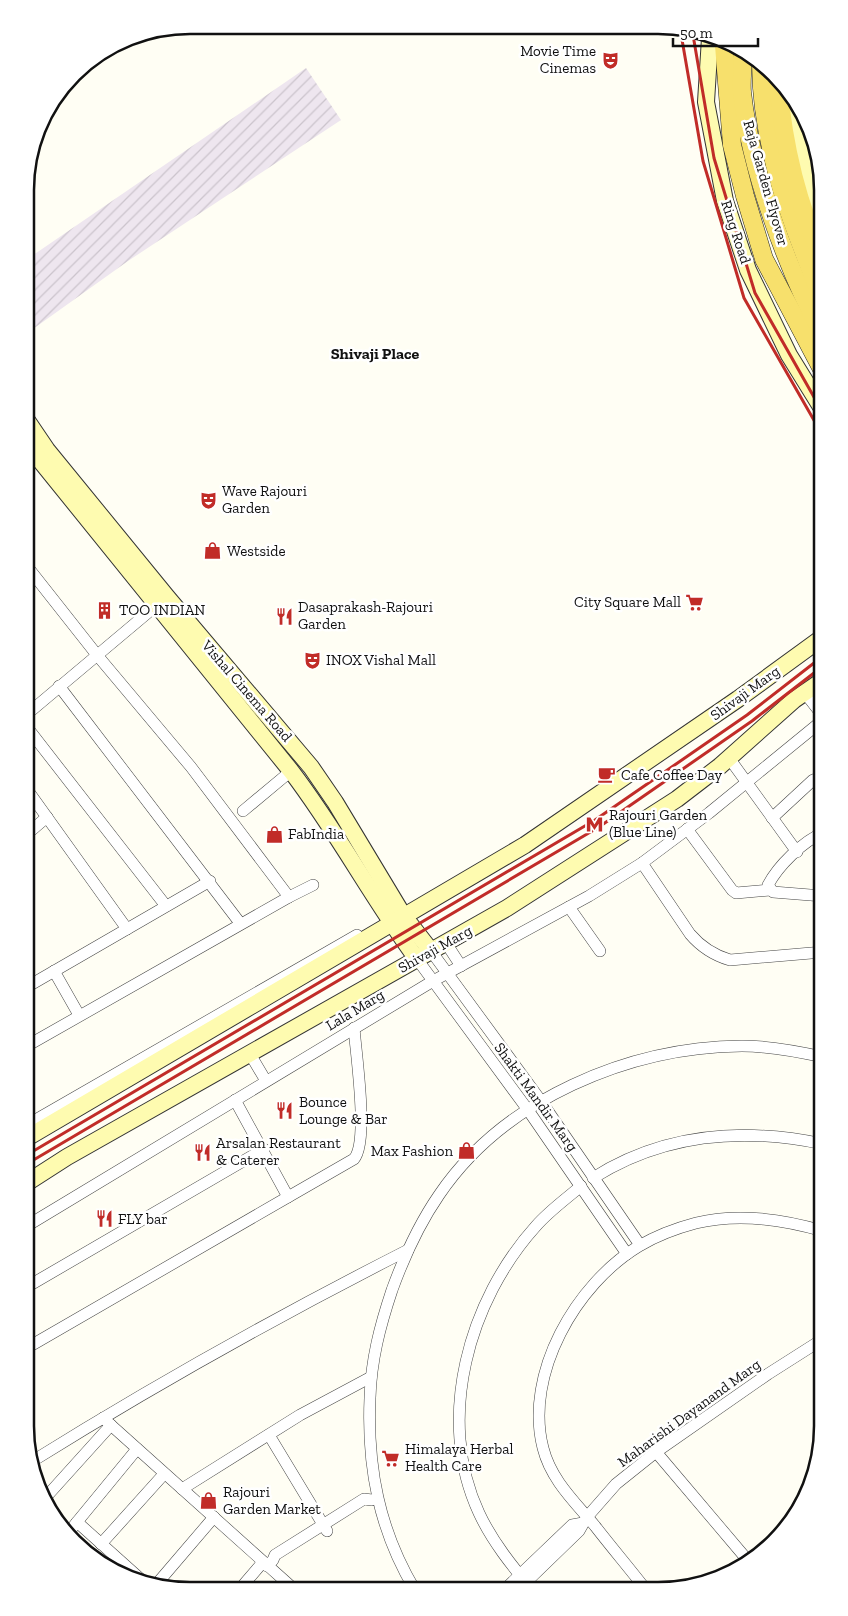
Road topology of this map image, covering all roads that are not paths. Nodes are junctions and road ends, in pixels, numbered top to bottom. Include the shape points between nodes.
1 (710, 43) edge
2 (724, 49) edge
3 (743, 59) edge
4 (761, 72) edge
5 (779, 92) edge
6 (796, 117) edge
7 (814, 197) edge
8 (814, 235) edge
9 (814, 279) edge
10 (814, 318) edge
11 (814, 354) edge
12 (814, 395) edge
13 (36, 458) edge
14 (34, 575) edge
15 (161, 602) junction
16 (814, 643) edge
17 (97, 655) junction
18 (59, 686) junction
19 (814, 686) edge
20 (805, 692) junction
21 (814, 704) edge
22 (34, 708) edge
23 (814, 727) edge
24 (286, 735) junction
25 (34, 736) edge
26 (272, 745) junction
27 (729, 758) junction
28 (291, 771) junction
29 (814, 780) edge
30 (746, 781) junction
31 (34, 799) edge
32 (243, 811) dead end
33 (47, 817) junction
34 (772, 818) junction
35 (34, 828) edge
36 (687, 829) junction
37 (814, 840) edge
38 (797, 852) junction
39 (642, 862) junction
40 (210, 881) junction
41 (313, 885) dead end
42 (770, 890) junction
43 (814, 895) edge
44 (289, 897) junction
45 (166, 906) junction
46 (568, 907) junction
47 (397, 919) junction
48 (240, 923) junction
49 (127, 929) junction
50 (446, 943) junction
51 (600, 951) dead end
52 (814, 953) edge
53 (424, 955) junction
54 (461, 966) junction
55 (54, 971) junction
56 (448, 973) junction
57 (433, 981) junction
58 (34, 983) edge
59 (79, 1015) junction
60 (354, 1028) junction
61 (34, 1042) edge
62 (250, 1054) junction
63 (814, 1055) edge
64 (266, 1081) junction
65 (236, 1100) junction
66 (541, 1102) junction
67 (528, 1110) junction
68 (34, 1121) edge
69 (34, 1134) edge
70 (814, 1142) edge
71 (264, 1149) junction
72 (34, 1178) edge
73 (593, 1178) junction
74 (581, 1186) junction
75 (288, 1197) junction
76 (34, 1222) edge
77 (814, 1228) edge
78 (640, 1245) junction
79 (408, 1250) junction
80 (627, 1254) junction
81 (34, 1283) edge
82 (34, 1344) edge
83 (814, 1346) edge
84 (371, 1376) junction
85 (107, 1421) junction
86 (269, 1435) junction
87 (137, 1450) junction
88 (656, 1452) junction
89 (37, 1459) edge
90 (164, 1474) junction
91 (182, 1489) junction
92 (49, 1493) edge
93 (374, 1499) junction
94 (214, 1518) junction
95 (585, 1520) junction
96 (77, 1522) junction
97 (325, 1527) junction
98 (72, 1529) edge
99 (102, 1544) junction
100 (744, 1556) edge
101 (268, 1563) junction
102 (132, 1571) edge
103 (161, 1579) edge
104 (248, 1582) edge
105 (287, 1582) edge
106 (410, 1582) edge
107 (522, 1582) edge
108 (527, 1582) edge
109 (640, 1582) edge

1 - 12 main road, Ring Road via 706,102 725,201 748,270 789,355
2 - 11 main road via 732,145 764,259
3 - 10 main road, Raja Garden Flyover via 742,92 754,152 775,225
4 - 9 main road, Raja Garden Flyover via 770,150 790,221
5 - 8 main road via 789,158
6 - 7 main road
13 - 15 main road, Vishal Cinema Road
14 - 17 street
15 - 17 street
15 - 24 main road, Vishal Cinema Road
15 - 26 main road, Vishal Cinema Road
16 - 47 main road, Shivaji Marg via 738,700 525,845
17 - 18 street
17 - 44 street via 192,767
18 - 22 street
18 - 40 street
19 - 20 main road, Shivaji Marg
20 - 21 street
20 - 27 main road, Shivaji Marg
23 - 30 street, Lala Marg
24 - 26 main road
24 - 47 main road, Vishal Cinema Road via 324,783
25 - 45 street
26 - 28 main road, Vishal Cinema Road
27 - 30 street
27 - 50 main road, Shivaji Marg via 677,799 507,908
28 - 32 street
28 - 47 main road, Vishal Cinema Road
29 - 34 street
30 - 34 street
30 - 36 street, Lala Marg
31 - 33 street
33 - 35 street
33 - 49 street
34 - 38 street
36 - 39 street, Lala Marg
36 - 42 street via 736,893
37 - 38 street
38 - 42 street via 769,883
39 - 46 street, Lala Marg
39 - 52 street via 690,934 718,957 730,960
40 - 45 street
40 - 48 street
41 - 44 street
42 - 43 street
44 - 48 street
45 - 49 street
46 - 51 street
46 - 54 street, Lala Marg
47 - 53 main road, Vishal Cinema Road
47 - 68 street via 331,949
47 - 69 main road, Shivaji Marg
48 - 59 street
49 - 55 street
50 - 53 main road, Shivaji Marg
50 - 54 street
53 - 56 street
53 - 57 street, Shakti Mandir Marg
53 - 62 main road, Shivaji Marg
54 - 56 street, Lala Marg
55 - 58 street
55 - 59 street
56 - 57 street, Lala Marg
56 - 66 street
57 - 60 street, Lala Marg
57 - 67 street, Shakti Mandir Marg
59 - 61 street
60 - 64 street, Lala Marg
60 - 75 street via 360,1098 361,1144 358,1155
62 - 64 street
62 - 72 main road, Shivaji Marg
63 - 66 street via 742,1046 652,1057 584,1079
64 - 65 street, Lala Marg
65 - 71 street
65 - 76 street, Lala Marg
66 - 67 street
66 - 73 street
67 - 74 street, Shakti Mandir Marg
67 - 79 street via 498,1132 440,1194
70 - 73 street via 779,1136 687,1139 645,1151
71 - 75 street
71 - 81 street
73 - 78 street
74 - 80 street, Shakti Mandir Marg
74 - 107 street via 535,1227 511,1258 486,1302 461,1381 464,1469 478,1512
75 - 82 street
77 - 78 street via 766,1220 712,1220 678,1229
78 - 80 street
79 - 84 street via 382,1320
79 - 85 street via 343,1283
80 - 95 street via 578,1305 554,1349 540,1388 538,1415 548,1465
83 - 88 street, Maharishi Dayanand Marg
84 - 86 street
84 - 93 street via 369,1440
85 - 87 street
85 - 89 street
85 - 92 street
86 - 91 street
86 - 97 street
87 - 90 street
87 - 96 street
88 - 95 street, Maharishi Dayanand Marg via 616,1484
88 - 100 street
90 - 91 street
90 - 99 street
91 - 94 street
93 - 97 street via 364,1499
93 - 106 street
94 - 101 street
94 - 103 street
95 - 108 street, Maharishi Dayanand Marg via 579,1531
95 - 109 street
96 - 98 street
96 - 99 street
97 - 101 street via 275,1555
99 - 102 street
101 - 104 street
101 - 105 street

